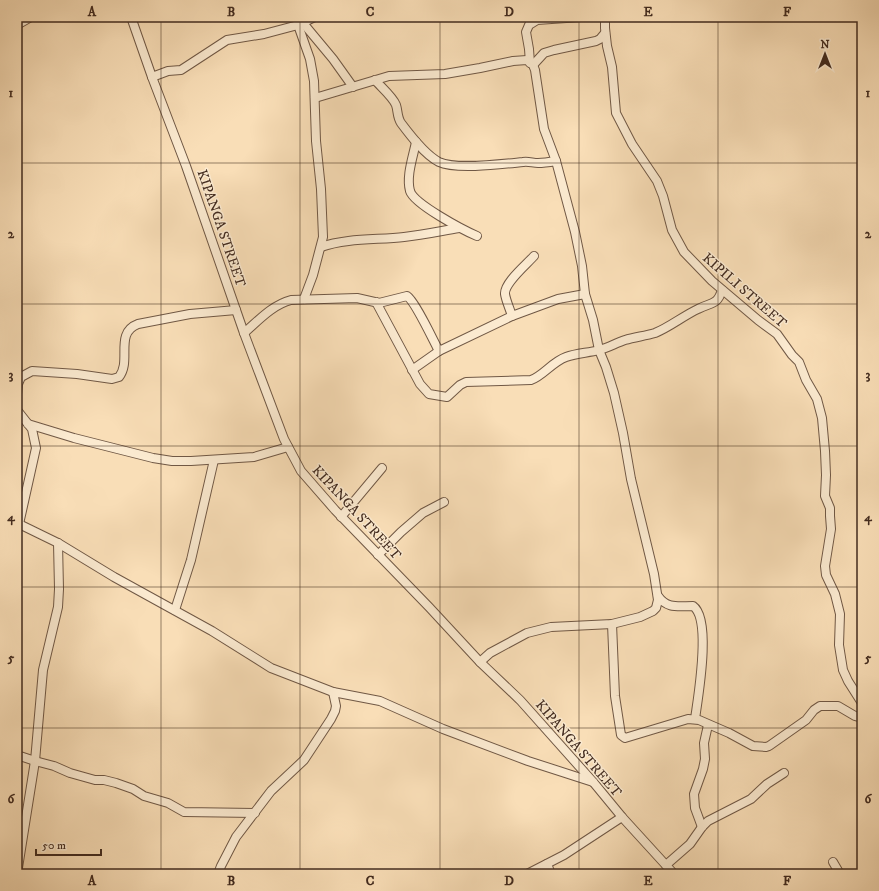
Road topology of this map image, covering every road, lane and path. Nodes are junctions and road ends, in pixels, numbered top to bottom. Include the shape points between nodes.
1 (31, 17) edge
2 (131, 17) edge
3 (315, 17) edge
4 (581, 17) edge
5 (605, 17) edge
6 (301, 22) edge
7 (17, 25) edge
8 (606, 33) junction
9 (531, 64) junction
10 (152, 77) junction
11 (374, 80) junction
12 (354, 87) junction
13 (315, 98) junction
14 (416, 142) junction
15 (556, 161) junction
16 (459, 228) junction
17 (477, 236) dead end
18 (321, 247) junction
19 (534, 256) dead end
20 (722, 290) junction
21 (585, 294) junction
22 (304, 299) junction
23 (376, 302) junction
24 (236, 310) junction
25 (512, 316) junction
26 (244, 333) junction
27 (599, 350) junction
28 (439, 351) junction
29 (412, 370) junction
30 (17, 394) edge
31 (17, 410) edge
32 (28, 424) junction
33 (288, 447) junction
34 (214, 460) junction
35 (382, 468) dead end
36 (444, 502) dead end
37 (341, 517) junction
38 (18, 524) edge
39 (58, 543) junction
40 (378, 555) junction
41 (658, 596) junction
42 (175, 610) junction
43 (612, 624) junction
44 (480, 662) junction
45 (333, 692) junction
46 (862, 703) edge
47 (862, 718) edge
48 (695, 719) junction
49 (708, 725) junction
50 (17, 755) edge
51 (35, 761) junction
52 (784, 773) dead end
53 (594, 783) junction
54 (255, 813) junction
55 (622, 817) junction
56 (702, 827) junction
57 (833, 862) dead end
58 (547, 864) junction
59 (666, 865) junction
60 (17, 874) edge
61 (218, 874) edge
62 (527, 874) edge
63 (552, 874) edge
64 (674, 874) edge
65 (840, 874) edge

1 - 7 street
2 - 10 street, KIPANGA STREET
3 - 6 street
4 - 9 street via 537,20 529,25 526,32
5 - 8 street, KIPILI STREET
6 - 10 street via 264,34 227,40 181,70 168,71
6 - 12 street
6 - 13 street via 313,71
8 - 9 street via 596,41 544,53
8 - 20 street, KIPILI STREET via 616,113 622,127 657,181 672,230 684,252
9 - 11 street via 524,60 513,61 445,74 389,76
9 - 15 street via 535,70 544,129
10 - 24 street, KIPANGA STREET
11 - 12 street
11 - 14 street via 394,102 400,121
12 - 13 street
13 - 18 street via 323,238
14 - 15 street via 434,159 445,165
14 - 16 street via 409,176 412,194 416,200
15 - 21 street via 577,241
16 - 17 street
16 - 18 street
18 - 22 street
19 - 25 street via 506,289 505,294
20 - 27 street via 716,302 699,308 661,330
20 - 46 street, KIPILI STREET via 777,334 799,362 817,399 822,418 825,451 825,496 830,508 831,529 826,574 840,614 839,645 843,670
21 - 25 street via 558,299
21 - 27 street
22 - 23 street via 357,298
22 - 26 street via 281,303
23 - 28 street via 409,297
23 - 29 street
24 - 26 street, KIPANGA STREET
24 - 30 street via 190,314 138,324 131,327 125,336 122,371 119,377 112,379 32,371 21,377
25 - 28 street
26 - 33 street, KIPANGA STREET
27 - 29 street via 565,358 530,380 466,382 447,397 429,394
27 - 41 street via 614,394
28 - 29 street
31 - 32 street
32 - 34 street via 153,458 172,461
32 - 38 street via 32,429 36,448
33 - 34 street via 254,457
33 - 37 street, KIPANGA STREET via 301,471
34 - 42 street via 191,560
35 - 37 street
36 - 40 street via 423,513
37 - 40 street, KIPANGA STREET
38 - 39 street
39 - 42 street
39 - 51 street via 58,607 44,670
40 - 44 street, KIPANGA STREET
41 - 43 street via 653,611
41 - 48 street via 666,605 693,606 698,612 703,657
42 - 45 street via 271,668
43 - 44 street via 551,627 527,633 490,653
43 - 48 street via 615,696 622,736 627,738 655,728
44 - 53 street, KIPANGA STREET via 520,700
45 - 53 street via 380,701 443,729
45 - 54 street via 336,706 331,719 304,760 271,792
47 - 49 street via 838,706 820,706 806,720 766,747 753,746
48 - 49 street
49 - 56 street via 703,769 694,794 695,808
50 - 51 street
51 - 54 street via 95,780 116,783 144,796 168,802 184,812
51 - 60 street
52 - 56 street via 751,799 716,816
53 - 55 street, KIPANGA STREET
54 - 61 street via 236,837
55 - 58 street
55 - 59 street, KIPANGA STREET
56 - 59 street via 690,844
57 - 65 street
58 - 62 street
58 - 63 street
59 - 64 street, KIPANGA STREET

